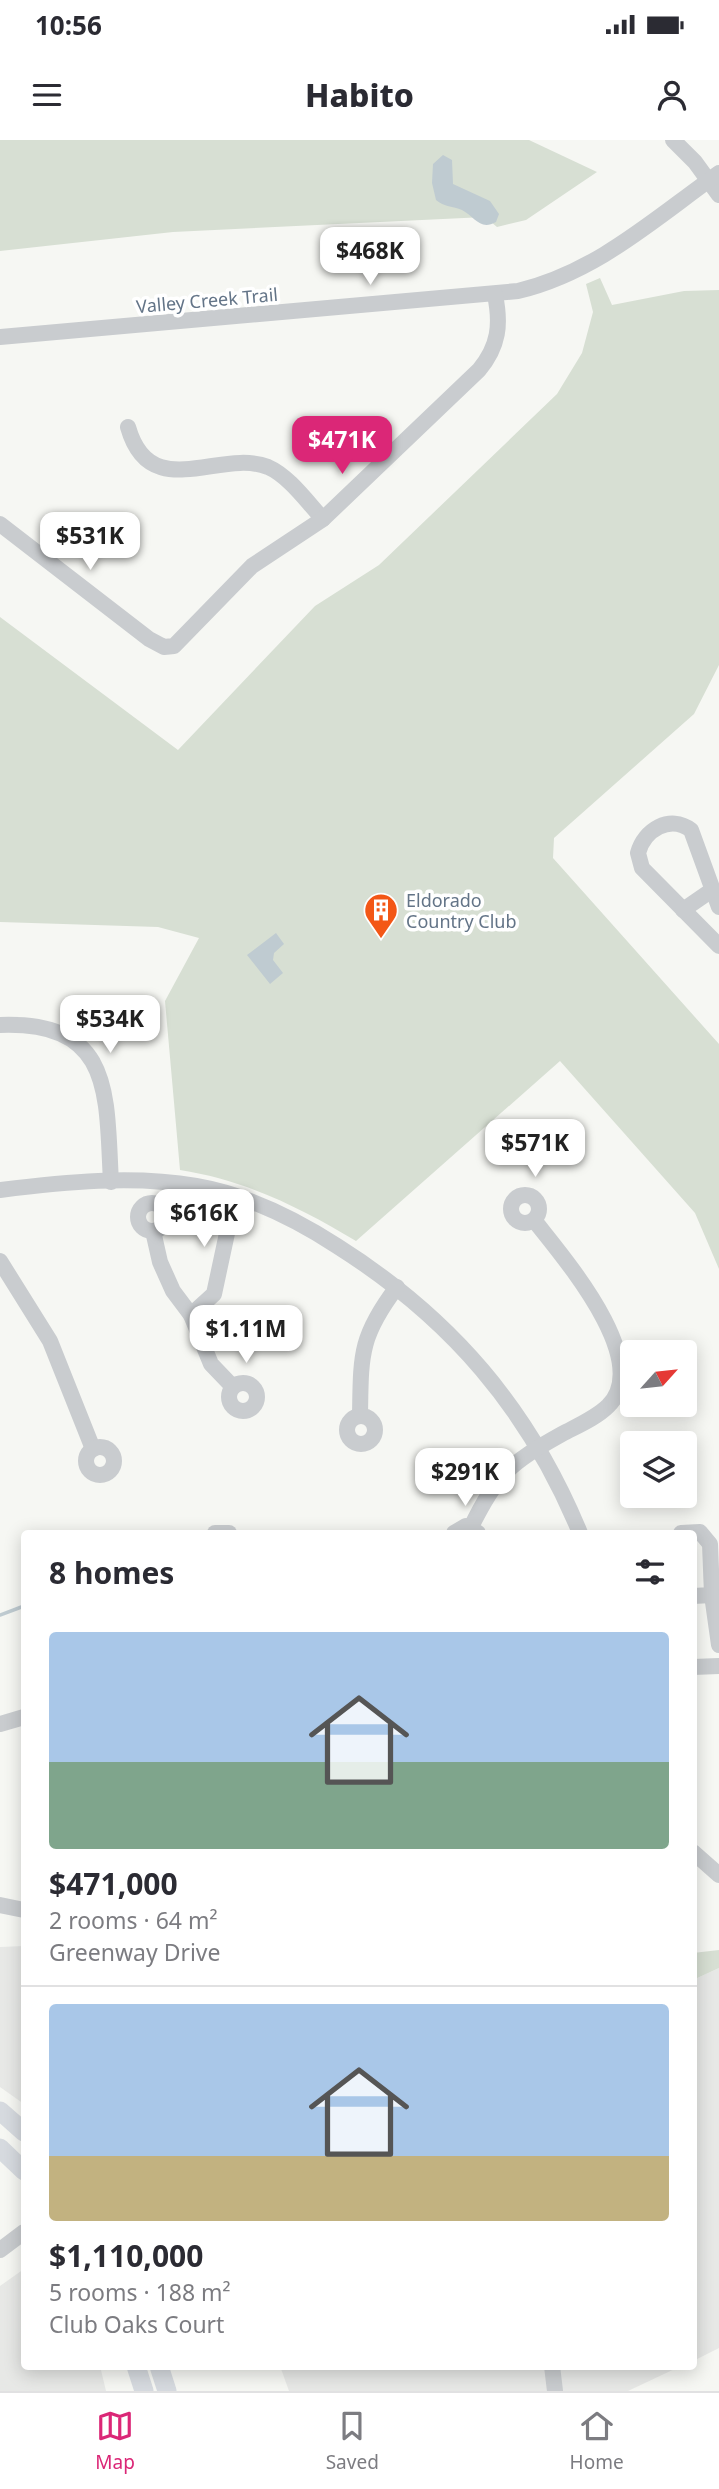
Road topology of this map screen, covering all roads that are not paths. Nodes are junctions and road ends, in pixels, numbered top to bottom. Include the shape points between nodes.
1 (673, 140) edge
2 (714, 176) edge
3 (719, 195) edge
4 (495, 295) junction
5 (0, 337) edge
6 (128, 427) dead end
7 (323, 519) junction
8 (0, 524) edge
9 (712, 890) junction
10 (719, 907) edge
11 (682, 910) junction
12 (719, 946) edge
13 (0, 1025) edge
14 (111, 1182) junction
15 (0, 1190) edge
16 (235, 1196) junction
17 (534, 1220) dead end
18 (153, 1231) dead end
19 (0, 1261) edge
20 (397, 1287) junction
21 (191, 1315) junction
22 (233, 1387) dead end
23 (360, 1416) dead end
24 (539, 1447) junction
25 (93, 1449) dead end
26 (458, 1530) edge
27 (474, 1530) edge
28 (579, 1530) edge
29 (697, 1532) edge
30 (712, 1595) junction
31 (697, 1596) edge
32 (719, 1645) edge
33 (719, 1666) edge
34 (697, 1667) edge
35 (21, 1718) edge
36 (0, 1724) edge
37 (697, 1856) edge
38 (719, 1875) edge
39 (0, 1905) edge
40 (21, 1909) edge
41 (0, 2111) edge
42 (21, 2129) edge
43 (0, 2148) edge
44 (21, 2168) edge
45 (21, 2234) edge
46 (0, 2250) edge
47 (137, 2370) edge
48 (160, 2370) edge
49 (552, 2370) edge
50 (144, 2391) edge
51 (167, 2391) edge
52 (555, 2391) edge

1 - 2 street
2 - 3 street
2 - 4 street, Valley Creek Trail via 585,268 548,284
4 - 5 street, Valley Creek Trail
4 - 7 street via 499,329 484,363
6 - 7 street via 138,452 167,468 254,464 271,468
7 - 8 street via 259,560 184,639 170,647 149,639
9 - 10 street
9 - 11 street
9 - 11 street via 694,834 678,824 658,827 641,843 638,858 645,873
11 - 12 street
13 - 14 street via 45,1026 68,1037 88,1055 106,1096
14 - 15 street
14 - 16 street via 173,1183
16 - 20 street via 311,1230
16 - 21 street via 214,1294
17 - 24 street via 595,1304 621,1370 617,1394 609,1405
18 - 21 street via 167,1280
19 - 25 street via 50,1341
20 - 23 street via 365,1339
20 - 24 street via 476,1361
21 - 22 street via 207,1357
24 - 27 street via 495,1482
24 - 28 street
26 - 27 street
29 - 30 street via 708,1540
30 - 31 street
30 - 32 street
33 - 34 street
35 - 36 street
37 - 38 street
39 - 40 street
41 - 42 main road
43 - 44 main road
45 - 46 street
47 - 50 main road
48 - 51 main road
49 - 52 street

